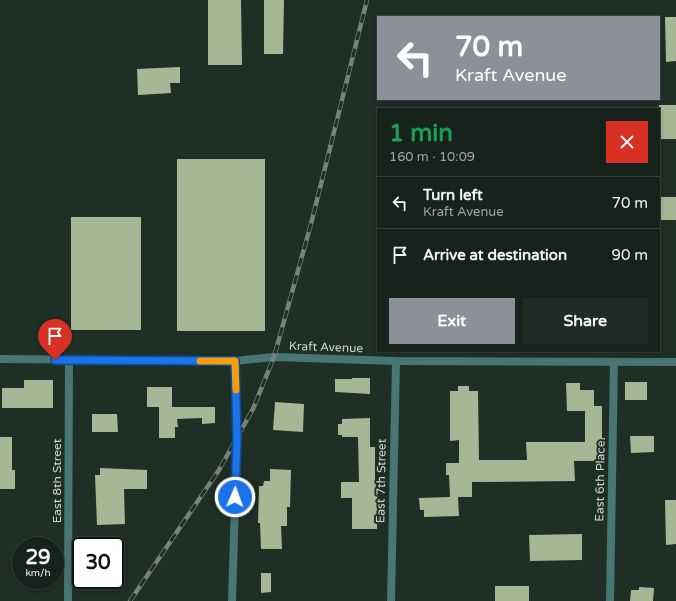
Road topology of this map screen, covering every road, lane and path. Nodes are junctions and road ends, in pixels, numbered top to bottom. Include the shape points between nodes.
1 (0, 359) edge
2 (69, 361) junction
3 (235, 361) junction
4 (396, 361) junction
5 (614, 362) junction
6 (676, 362) edge
7 (68, 601) edge
8 (232, 601) edge
9 (391, 601) edge
10 (610, 601) edge

1 - 2 street, Kraft Avenue
2 - 3 street, Kraft Avenue
2 - 7 street, East 8th Street
3 - 4 street, Kraft Avenue via 274,357
3 - 8 street via 237,438
4 - 5 street, Kraft Avenue
4 - 9 street, East 7th Street
5 - 6 street, Kraft Avenue
5 - 10 street, East 6th Place

